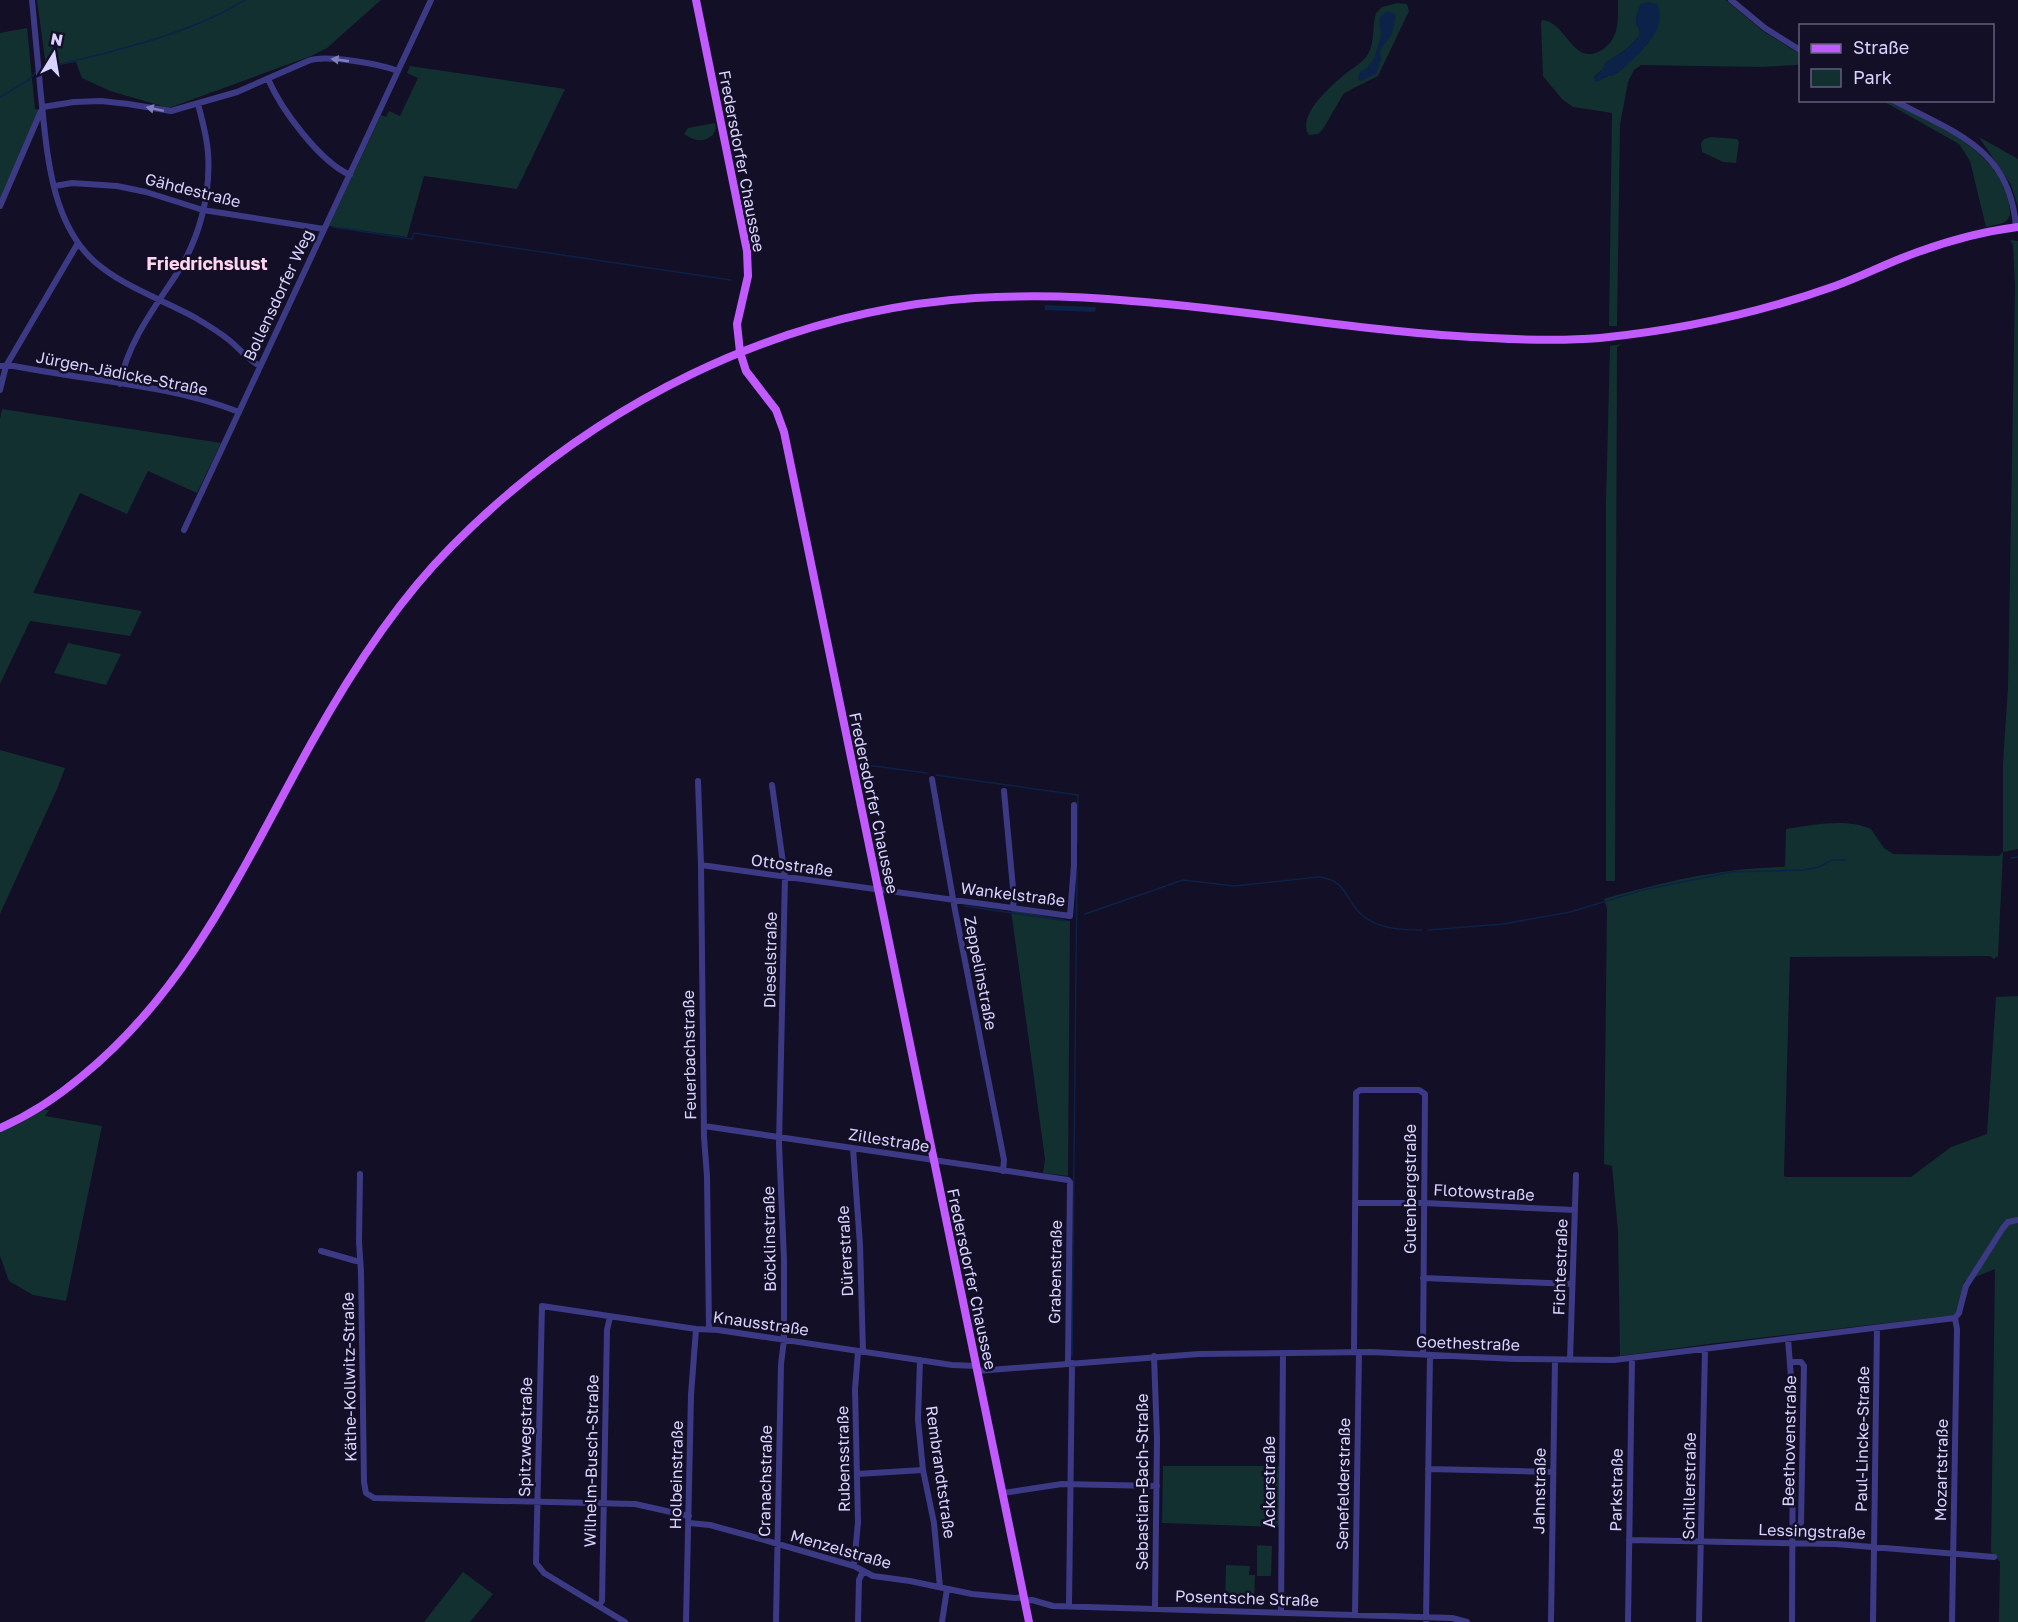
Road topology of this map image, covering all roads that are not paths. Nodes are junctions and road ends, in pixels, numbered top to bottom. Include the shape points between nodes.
1 (32, 0) edge
2 (431, 0) edge
3 (696, 0) edge
4 (1731, 0) edge
5 (1799, 49) edge
6 (398, 71) junction
7 (268, 79) junction
8 (1897, 102) edge
9 (198, 104) junction
10 (43, 108) junction
11 (350, 175) junction
12 (55, 186) junction
13 (0, 206) edge
14 (203, 210) junction
15 (2017, 227) edge
16 (324, 229) junction
17 (78, 243) junction
18 (159, 300) junction
19 (741, 352) junction
20 (3, 366) edge
21 (260, 366) junction
22 (120, 384) junction
23 (0, 390) edge
24 (238, 412) junction
25 (184, 530) dead end
26 (932, 779) dead end
27 (698, 781) dead end
28 (772, 785) dead end
29 (1004, 791) dead end
30 (1074, 805) dead end
31 (701, 865) junction
32 (785, 877) junction
33 (879, 889) junction
34 (953, 900) junction
35 (1013, 907) junction
36 (1357, 1091) joint
37 (704, 1126) junction
38 (0, 1128) edge
39 (780, 1137) junction
40 (852, 1148) junction
41 (934, 1161) junction
42 (1003, 1171) junction
43 (360, 1174) dead end
44 (1576, 1175) dead end
45 (1070, 1182) joint
46 (1355, 1203) junction
47 (1424, 1203) junction
48 (1575, 1210) junction
49 (2018, 1220) edge
50 (321, 1251) dead end
51 (360, 1261) junction
52 (1423, 1278) junction
53 (1572, 1284) junction
54 (542, 1306) joint
55 (610, 1317) junction
56 (1955, 1318) junction
57 (696, 1329) junction
58 (709, 1329) junction
59 (1876, 1329) junction
60 (1788, 1339) junction
61 (784, 1340) junction
62 (1705, 1350) junction
63 (860, 1352) junction
64 (1356, 1352) junction
65 (1283, 1353) junction
66 (1426, 1354) junction
67 (1154, 1356) junction
68 (1632, 1358) junction
69 (920, 1360) junction
70 (1555, 1360) junction
71 (1570, 1360) junction
72 (1790, 1362) junction
73 (1070, 1363) junction
74 (977, 1369) junction
75 (1428, 1469) junction
76 (923, 1470) junction
77 (1553, 1472) junction
78 (857, 1474) junction
79 (1070, 1484) junction
80 (1157, 1486) junction
81 (366, 1493) joint
82 (1003, 1493) junction
83 (537, 1502) junction
84 (604, 1504) junction
85 (689, 1519) junction
86 (1794, 1530) junction
87 (1629, 1540) junction
88 (1702, 1541) junction
89 (1794, 1543) junction
90 (777, 1545) junction
91 (1874, 1547) junction
92 (1953, 1554) junction
93 (1994, 1557) dead end
94 (854, 1566) junction
95 (863, 1571) junction
96 (943, 1588) junction
97 (1024, 1599) junction
98 (599, 1605) junction
99 (1069, 1606) junction
100 (1155, 1608) junction
101 (1281, 1612) junction
102 (1355, 1615) junction
103 (1335, 1618) edge
104 (1426, 1620) edge
105 (626, 1622) edge
106 (686, 1622) edge
107 (776, 1622) edge
108 (858, 1622) edge
109 (942, 1622) edge
110 (1029, 1622) edge
111 (1467, 1622) edge
112 (1551, 1622) edge
113 (1628, 1622) edge
114 (1700, 1622) edge
115 (1792, 1622) edge
116 (1873, 1622) edge
117 (1952, 1622) edge

1 - 10 street
2 - 6 street, Bollensdorfer Weg
3 - 19 main road, Fredersdorfer Chaussee via 747,251 748,276 736,324
4 - 5 street
6 -> 7 street via 320,58
6 - 11 street, Bollensdorfer Weg
7 - 9 street
7 - 11 street via 302,131 339,169
8 - 15 street via 1947,128 1995,165 2006,181
9 -> 10 street via 166,111 100,102
9 - 14 street via 208,153
10 - 12 street via 45,141
10 - 13 street
11 - 16 street, Bollensdorfer Weg
12 - 14 street, Gähdestraße via 117,186
12 - 17 street via 63,214
14 - 16 street, Gähdestraße
14 - 18 street via 189,250
15 - 19 main road via 1942,243 1836,286 1716,322 1596,339 1430,335 1133,301 1026,297 927,303 848,318
16 - 21 street, Bollensdorfer Weg
17 - 18 street via 109,272
17 - 20 street
18 - 21 street via 210,326
18 - 22 street via 134,344
19 - 33 main road, Fredersdorfer Chaussee via 746,371 776,410 784,432
19 - 38 main road via 636,402 570,444 503,497 445,553 400,606 354,671 236,885 164,994 139,1025 100,1062 54,1099
20 - 22 street, Jürgen-Jädicke-Straße
20 - 23 street
21 - 24 street, Bollensdorfer Weg
22 - 24 street, Jürgen-Jädicke-Straße via 206,401
24 - 25 street, Bollensdorfer Weg
26 - 34 street, Zeppelinstraße
27 - 31 street, Feuerbachstraße
28 - 32 street, Dieselstraße
29 - 35 street
30 - 35 street, Wankelstraße via 1070,916
31 - 32 street, Ottostraße
31 - 37 street, Feuerbachstraße
32 - 33 street, Ottostraße
32 - 39 street, Dieselstraße
33 - 34 street, Wankelstraße
33 - 41 main road, Fredersdorfer Chaussee
34 - 35 street, Wankelstraße
34 - 42 street, Zeppelinstraße
36 - 46 street, Senefelderstraße
36 - 47 street, Gutenbergstraße via 1425,1094
37 - 39 street, Zillestraße
37 - 58 street, Feuerbachstraße
39 - 40 street, Zillestraße
39 - 61 street, Böcklinstraße
40 - 41 street, Zillestraße
40 - 63 street, Dürerstraße via 860,1245
41 - 42 street, Zillestraße
41 - 74 main road, Fredersdorfer Chaussee
42 - 45 street, Zillestraße
43 - 51 street, Käthe-Kollwitz-Straße
44 - 48 street, Fichtestraße
45 - 73 street, Grabenstraße
46 - 47 street, Flotowstraße
46 - 64 street, Senefelderstraße
47 - 48 street, Flotowstraße
47 - 52 street, Gutenbergstraße
48 - 53 street, Fichtestraße
49 - 56 street via 2003,1228 1966,1286
50 - 51 street
51 - 81 street, Käthe-Kollwitz-Straße
52 - 53 street
52 - 66 street, Gutenbergstraße
53 - 71 street, Fichtestraße
54 - 55 street, Knausstraße
54 - 83 street, Spitzwegstraße
55 - 57 street, Knausstraße
55 - 84 street, Wilhelm-Busch-Straße
56 - 59 street, Goethestraße
56 - 92 street, Mozartstraße
57 - 58 street, Knausstraße
57 - 85 street, Holbeinstraße via 691,1373
58 - 61 street, Knausstraße
59 - 60 street, Goethestraße
59 - 91 street, Paul-Lincke-Straße
60 - 62 street, Goethestraße
60 - 72 street, Beethovenstraße
61 - 63 street, Knausstraße
61 - 90 street, Cranachstraße
62 - 68 street, Goethestraße
62 - 88 street, Schillerstraße
63 - 69 street, Knausstraße
63 - 78 street, Rubensstraße via 855,1389
64 - 65 street, Goethestraße
64 - 66 street, Goethestraße
64 - 102 street, Senefelderstraße
65 - 67 street, Goethestraße
65 - 101 street, Ackerstraße
66 - 70 street, Goethestraße
66 - 75 street, Gutenbergstraße
67 - 73 street, Goethestraße
67 - 80 street, Sebastian-Bach-Straße
68 - 71 street, Goethestraße
68 - 87 street, Parkstraße
69 - 74 street, Knausstraße
69 - 76 street, Rembrandtstraße via 918,1420
70 - 71 street, Goethestraße
70 - 77 street, Jahnstraße
72 - 86 street, Beethovenstraße
72 - 86 street, Beethovenstraße via 1801,1362 1804,1366 1801,1524
73 - 74 street, Goethestraße
73 - 79 street, Grabenstraße
74 - 82 main road, Fredersdorfer Chaussee
75 - 77 street
75 - 104 street, Gutenbergstraße
76 - 78 street
76 - 96 street, Rembrandtstraße
77 - 112 street, Jahnstraße
78 - 94 street, Rubensstraße
79 - 80 street
79 - 82 street
79 - 99 street, Grabenstraße
80 - 100 street, Sebastian-Bach-Straße
81 - 83 street, Menzelstraße via 374,1498
82 - 97 main road, Fredersdorfer Chaussee
83 - 84 street, Menzelstraße
83 - 98 street, Spitzwegstraße via 537,1567
84 - 85 street, Menzelstraße via 642,1505
84 - 98 street, Wilhelm-Busch-Straße
85 - 90 street, Menzelstraße
85 - 106 street, Holbeinstraße
86 - 89 street, Beethovenstraße
87 - 88 street, Lessingstraße
87 - 113 street, Parkstraße
88 - 89 street, Lessingstraße
88 - 114 street, Schillerstraße
89 - 91 street, Lessingstraße
89 - 115 street, Beethovenstraße
90 - 94 street, Menzelstraße
90 - 107 street, Cranachstraße
91 - 92 street, Lessingstraße
91 - 116 street, Paul-Lincke-Straße
92 - 93 street, Lessingstraße
92 - 117 street, Mozartstraße
94 - 95 street, Menzelstraße
95 - 96 street, Menzelstraße
95 - 108 street via 859,1580
96 - 97 street, Menzelstraße
96 - 109 street, Rembrandtstraße
97 - 99 street, Posentsche Straße
97 - 110 main road, Fredersdorfer Chaussee
98 - 105 street
99 - 100 street, Posentsche Straße
100 - 101 street, Posentsche Straße
101 - 103 street, Posentsche Straße
102 - 103 street, Posentsche Straße
102 - 104 street, Posentsche Straße
104 - 111 street, Posentsche Straße

